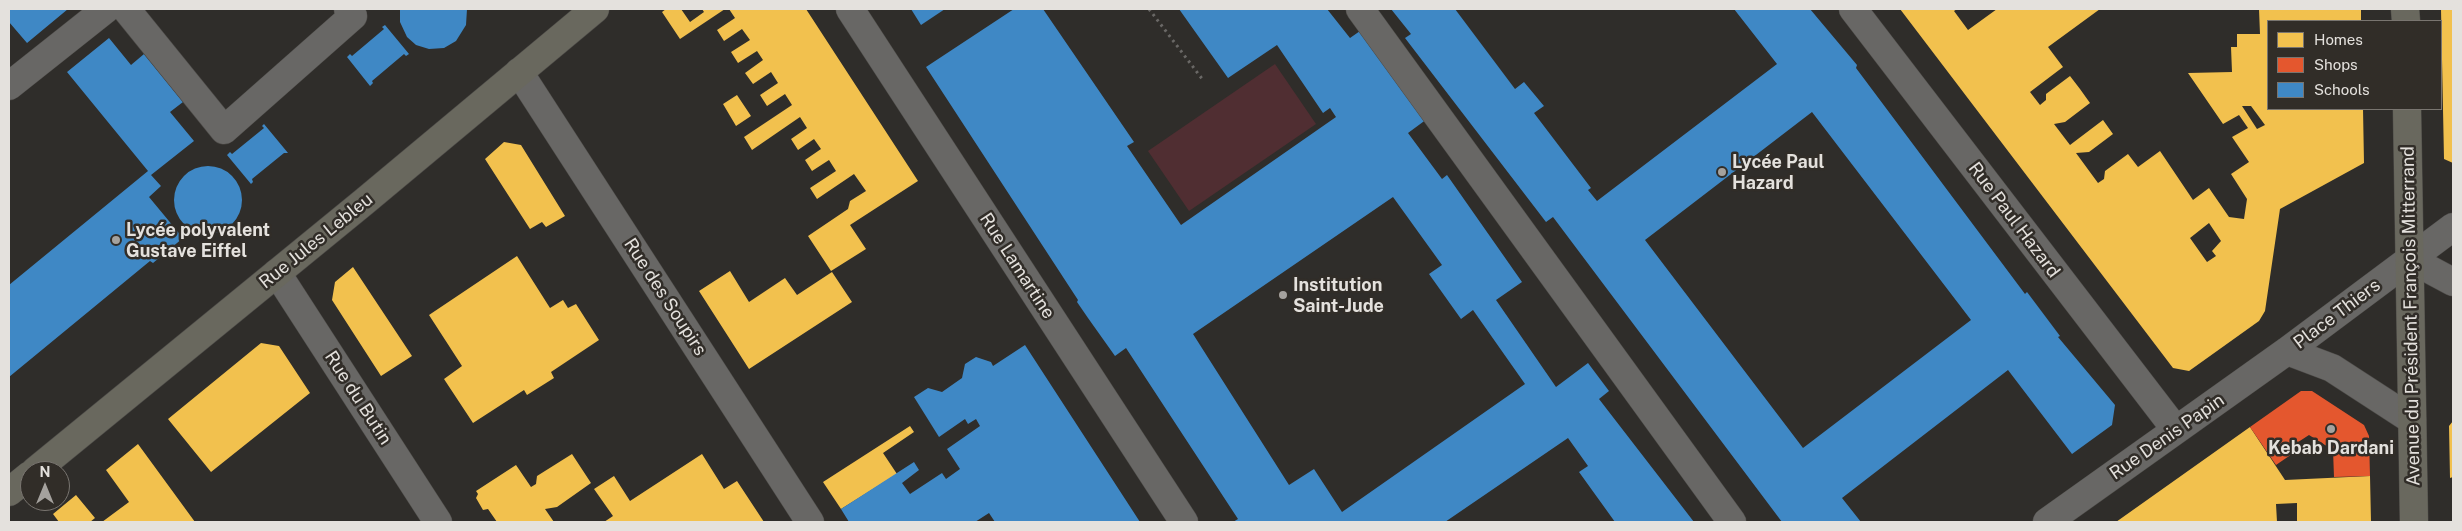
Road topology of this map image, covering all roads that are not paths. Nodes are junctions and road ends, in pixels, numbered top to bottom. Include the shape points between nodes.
1 (106, 9) edge
2 (126, 9) edge
3 (348, 9) edge
4 (595, 9) edge
5 (850, 9) edge
6 (1360, 9) edge
7 (1853, 9) edge
8 (519, 72) junction
9 (9, 86) edge
10 (2407, 110) edge
11 (2453, 227) edge
12 (2410, 259) junction
13 (278, 273) junction
14 (2453, 282) edge
15 (2288, 351) junction
16 (2412, 420) junction
17 (2176, 430) junction
18 (47, 461) edge
19 (20, 483) edge
20 (9, 492) edge
21 (438, 522) edge
22 (810, 522) edge
23 (1184, 522) edge
24 (1732, 522) edge
25 (2047, 522) edge
26 (2414, 522) edge

1 - 9 street
2 - 3 street via 224,130 353,16
4 - 8 main road, Rue Jules Lebleu
5 - 23 street, Rue Lamartine
6 - 24 street
7 - 17 street, Rue Paul Hazard
8 - 13 main road, Rue Jules Lebleu
8 - 22 street, Rue des Soupirs
10 - 12 main road, Avenue du Président François Mitterrand
11 - 12 street, Place Thiers
12 - 14 street
12 - 15 street, Place Thiers
12 - 16 main road, Avenue du Président François Mitterrand
13 - 18 main road, Rue Jules Lebleu
13 - 21 street, Rue du Butin
15 - 16 street, Place Thiers via 2332,368
15 - 17 street, Rue Denis Papin
16 - 26 main road, Avenue du Président François Mitterrand
17 - 25 street, Rue Denis Papin
19 - 20 main road

